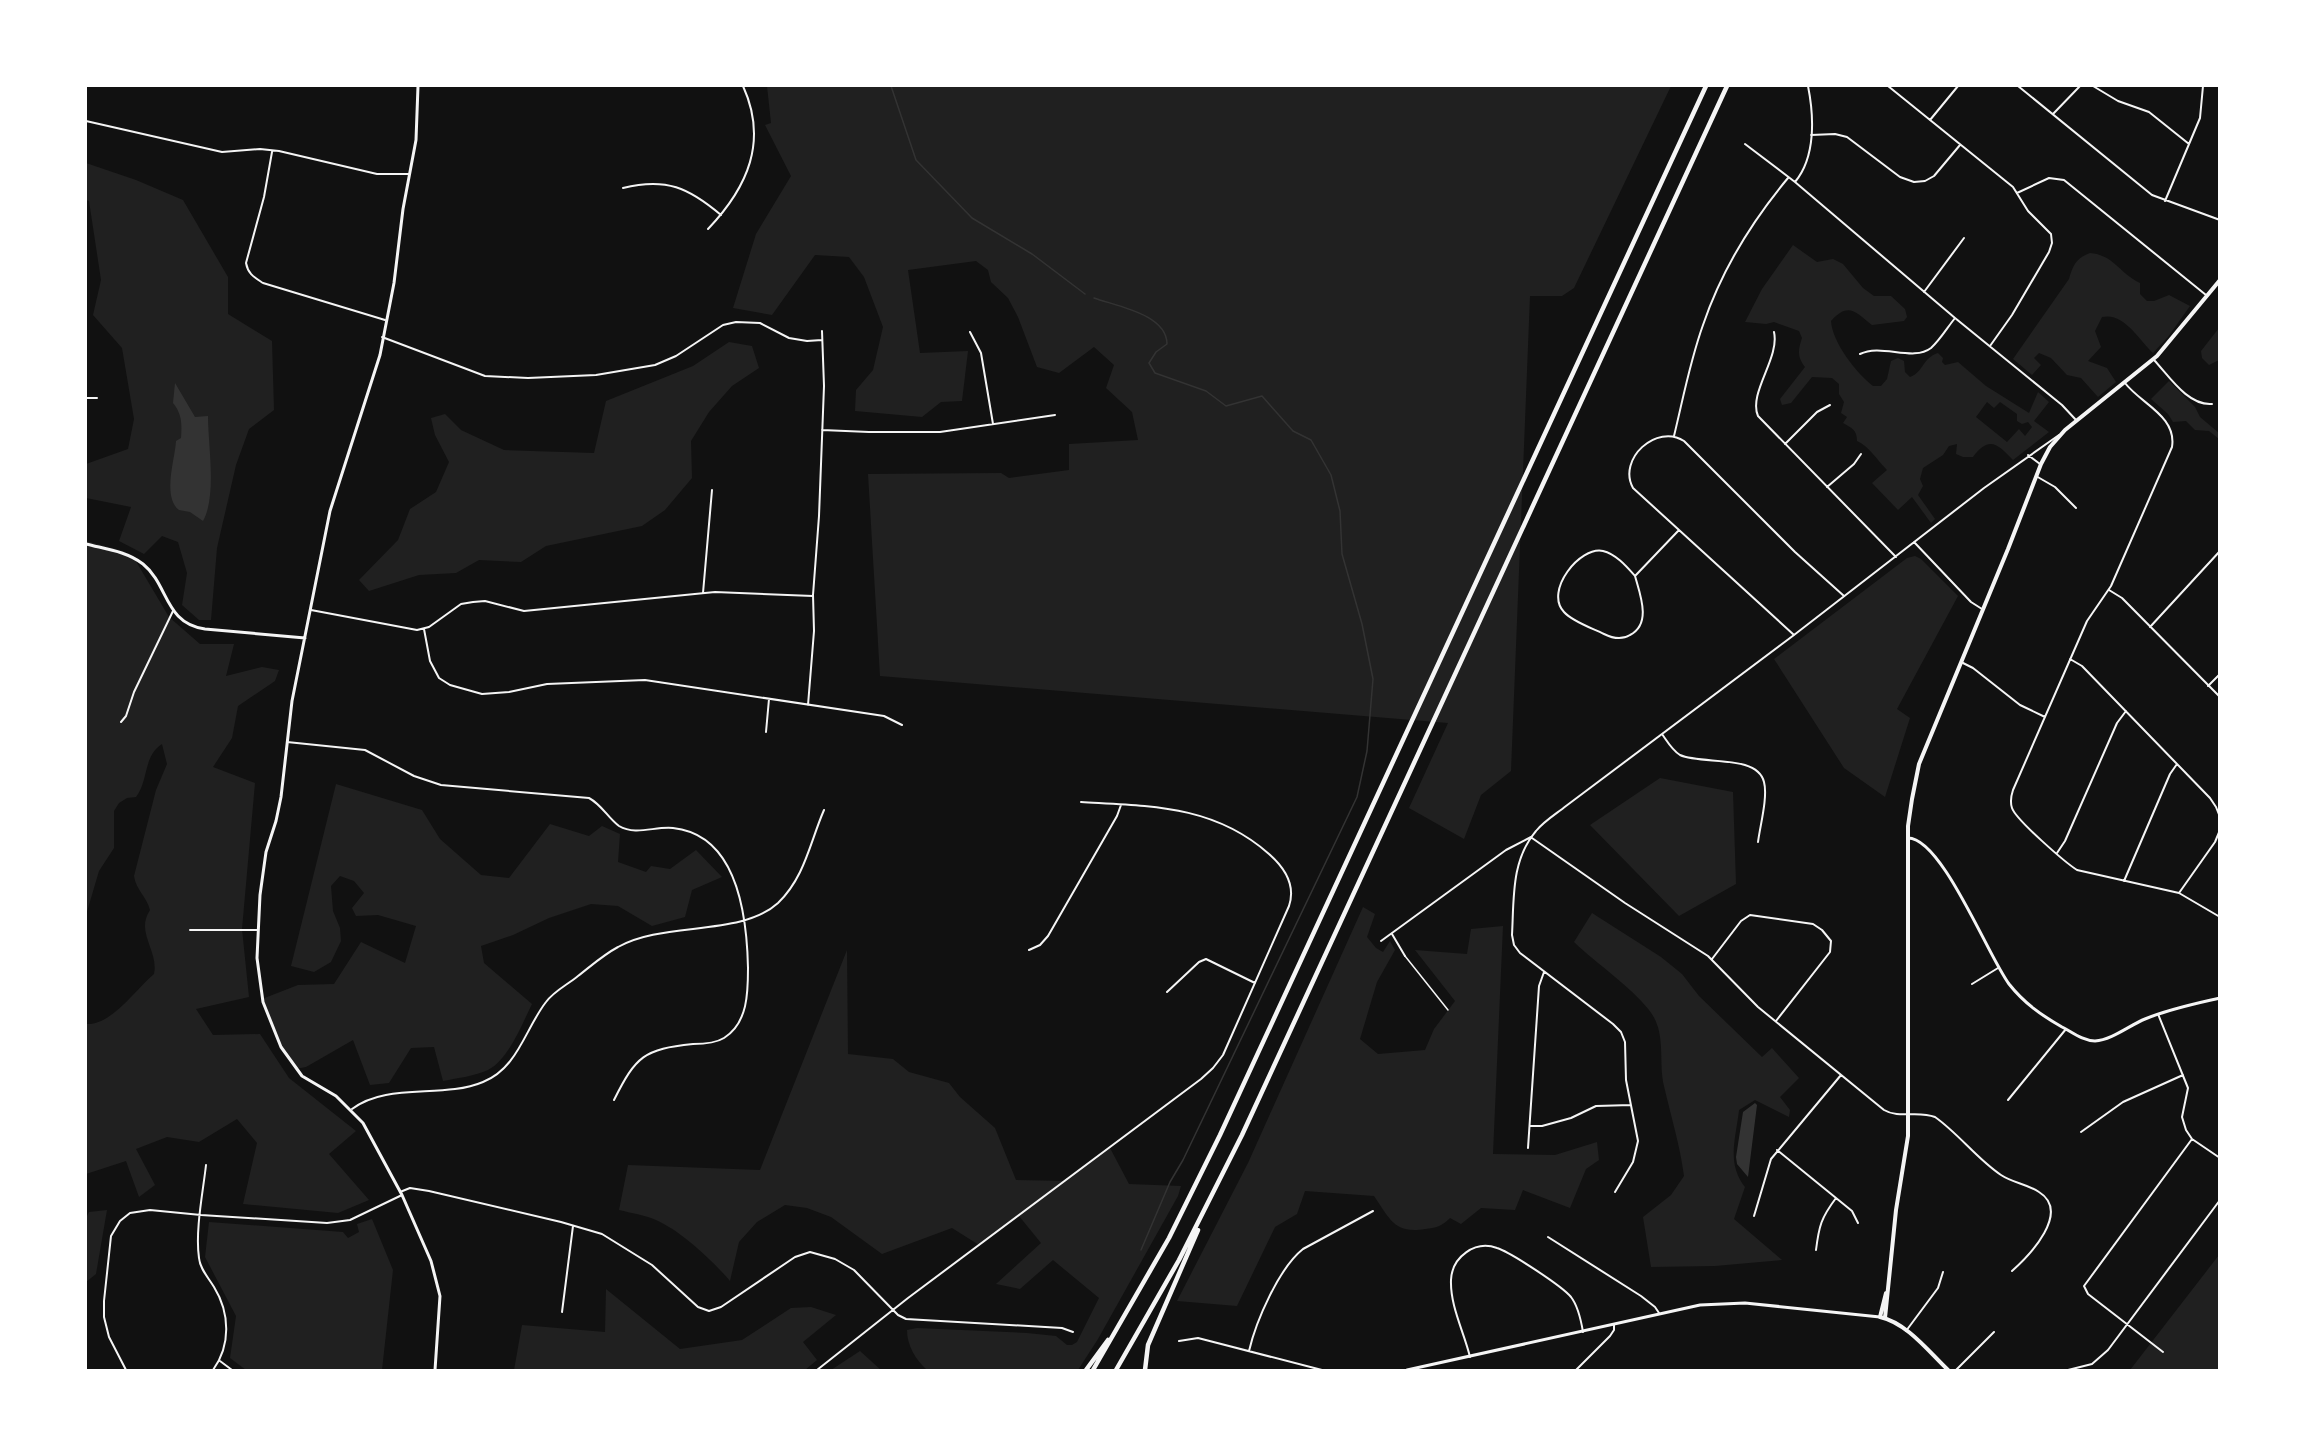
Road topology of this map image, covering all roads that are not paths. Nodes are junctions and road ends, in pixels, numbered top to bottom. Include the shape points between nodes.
1 (418, 86) edge
2 (742, 86) edge
3 (1706, 86) edge
4 (1727, 86) edge
5 (1808, 86) edge
6 (1888, 86) edge
7 (1958, 86) edge
8 (2018, 86) edge
9 (2080, 86) edge
10 (2093, 86) edge
11 (2203, 86) edge
12 (2053, 114) junction
13 (1930, 120) junction
14 (86, 121) edge
15 (1811, 135) junction
16 (1745, 144) dead end
17 (2190, 144) junction
18 (1960, 145) junction
19 (273, 150) junction
20 (411, 174) junction
21 (1788, 178) junction
22 (1795, 183) junction
23 (623, 188) dead end
24 (2017, 193) junction
25 (2165, 201) junction
26 (721, 215) junction
27 (2220, 220) edge
28 (708, 229) dead end
29 (1964, 238) dead end
30 (2220, 279) edge
31 (1924, 292) junction
32 (2207, 296) junction
33 (1955, 318) junction
34 (385, 321) junction
35 (822, 331) dead end
36 (970, 332) dead end
37 (1774, 332) dead end
38 (382, 337) junction
39 (822, 340) junction
40 (1990, 346) junction
41 (1860, 354) dead end
42 (2154, 360) junction
43 (2125, 383) junction
44 (86, 398) edge
45 (97, 398) dead end
46 (2212, 404) dead end
47 (1830, 405) dead end
48 (1055, 415) dead end
49 (2076, 420) junction
50 (993, 424) junction
51 (822, 430) junction
52 (2060, 435) junction
53 (1674, 436) junction
54 (1785, 444) junction
55 (1861, 454) dead end
56 (2028, 455) junction
57 (2041, 464) junction
58 (2036, 476) junction
59 (1827, 487) junction
60 (712, 490) dead end
61 (2076, 508) dead end
62 (1679, 530) junction
63 (1914, 542) junction
64 (86, 544) edge
65 (2220, 550) edge
66 (1896, 557) junction
67 (1635, 576) junction
68 (2109, 590) junction
69 (703, 593) junction
70 (813, 596) junction
71 (1844, 596) junction
72 (311, 610) junction
73 (1983, 610) junction
74 (173, 611) junction
75 (2150, 627) junction
76 (424, 629) junction
77 (1794, 635) junction
78 (305, 638) junction
79 (2070, 659) junction
80 (1961, 662) junction
81 (2220, 674) edge
82 (2208, 686) junction
83 (2220, 697) edge
84 (769, 699) junction
85 (808, 705) junction
86 (2126, 711) junction
87 (2045, 717) junction
88 (121, 722) dead end
89 (902, 725) dead end
90 (766, 732) dead end
91 (1662, 734) junction
92 (287, 742) junction
93 (2177, 764) junction
94 (1081, 802) dead end
95 (1121, 804) junction
96 (824, 810) dead end
97 (2220, 817) edge
98 (2220, 830) edge
99 (1532, 837) junction
100 (1908, 838) junction
101 (1758, 842) dead end
102 (2057, 854) junction
103 (2124, 881) junction
104 (2179, 893) junction
105 (2220, 917) edge
106 (745, 919) junction
107 (190, 930) dead end
108 (258, 930) junction
109 (1392, 934) junction
110 (1381, 941) dead end
111 (1029, 950) dead end
112 (1405, 956) joint
113 (1712, 959) junction
114 (1999, 968) junction
115 (1545, 972) junction
116 (1255, 983) junction
117 (1972, 984) dead end
118 (1167, 992) dead end
119 (2220, 998) edge
120 (1448, 1010) dead end
121 (2158, 1014) junction
122 (1776, 1021) junction
123 (2066, 1029) junction
124 (1841, 1075) junction
125 (2183, 1075) junction
126 (614, 1100) dead end
127 (2008, 1100) dead end
128 (1630, 1105) junction
129 (352, 1109) junction
130 (1908, 1114) junction
131 (1531, 1126) junction
132 (2081, 1132) dead end
133 (2192, 1139) junction
134 (1528, 1148) dead end
135 (1778, 1150) junction
136 (2220, 1158) edge
137 (206, 1165) dead end
138 (1217, 1186) junction
139 (1615, 1192) dead end
140 (401, 1193) junction
141 (1836, 1198) junction
142 (2220, 1200) edge
143 (1373, 1211) dead end
144 (201, 1215) junction
145 (1754, 1216) dead end
146 (1858, 1223) dead end
147 (573, 1225) junction
148 (1548, 1237) dead end
149 (1816, 1250) dead end
150 (2012, 1271) dead end
151 (1943, 1272) dead end
152 (1136, 1298) junction
153 (893, 1310) junction
154 (562, 1312) dead end
155 (1659, 1313) junction
156 (1883, 1318) junction
157 (2127, 1323) junction
158 (1614, 1325) junction
159 (1906, 1330) junction
160 (1073, 1332) dead end
161 (1583, 1332) junction
162 (1994, 1332) dead end
163 (1179, 1341) dead end
164 (1249, 1351) junction
165 (2163, 1352) dead end
166 (1470, 1357) junction
167 (220, 1361) junction
168 (126, 1371) edge
169 (213, 1371) edge
170 (232, 1371) edge
171 (435, 1371) edge
172 (817, 1371) edge
173 (1086, 1371) edge
174 (1093, 1371) edge
175 (1116, 1371) edge
176 (1145, 1371) edge
177 (1322, 1371) edge
178 (1407, 1371) edge
179 (1576, 1371) edge
180 (1948, 1371) edge
181 (1956, 1371) edge
182 (2068, 1371) edge

1 - 20 street
2 - 26 street via 753,117 753,152 747,172
3 - 152 highway via 1216,1144
4 - 138 highway
5 - 15 street
6 - 13 street
7 - 13 street
8 - 12 street
9 - 12 street
10 - 17 street via 2118,101 2149,112
11 - 17 street via 2200,116
12 - 25 street via 2148,192
13 - 18 street
14 - 19 street via 222,152
15 - 18 street via 1847,137 1898,175 1914,182 1934,176
15 - 22 street via 1810,156
16 - 21 street
17 - 25 street
18 - 24 street
19 - 20 street via 377,174
19 - 34 street via 247,270 263,283
20 - 34 street
21 - 22 street
21 - 53 street via 1768,202 1710,306
22 - 31 street
23 - 26 street via 652,183 674,186 698,197
24 - 32 street via 2049,178 2064,180
24 - 40 street via 2049,232 2052,243
25 - 27 street
26 - 28 street
29 - 31 street
30 - 32 main road
31 - 33 street
32 - 42 main road
33 - 40 street
33 - 41 street via 1926,351 1876,349
34 - 38 street
35 - 39 street
36 - 50 street via 981,353
37 - 54 street via 1776,342 1755,410
38 - 39 street via 485,375 528,378 596,375 655,365 729,323 760,323 789,338
38 - 72 street via 380,355 330,511
39 - 51 street
40 - 49 street
42 - 43 main road
42 - 46 street via 2195,401
43 - 49 main road
43 - 68 street via 2168,422 2173,443
44 - 45 street
47 - 54 street via 1819,410
48 - 50 street
49 - 52 main road
50 - 51 street via 917,433
51 - 70 street
52 - 56 street
52 - 57 main road
53 - 62 street via 1659,436 1649,443 1631,459 1628,471 1633,488
53 - 71 street via 1687,444
54 - 59 street
55 - 59 street
56 - 57 street
56 - 63 street
57 - 58 main road
58 - 61 street via 2055,487
58 - 73 main road
59 - 66 street
60 - 69 street
62 - 67 street
62 - 77 street
63 - 66 street
63 - 73 street
64 - 74 street via 123,553 142,563
65 - 75 street
66 - 71 street
67 - 67 street via 1643,615 1638,629 1627,637 1608,636 1568,615 1559,604 1560,583 1581,558 1593,551 1610,554
68 - 75 street
68 - 79 street via 2089,617
69 - 70 street
69 - 76 street via 524,611 485,601 473,602 460,604
70 - 85 street
71 - 77 street
72 - 76 street
72 - 78 street
73 - 80 main road
74 - 78 street via 196,627
74 - 88 street
75 - 82 street
76 - 84 street via 430,661 439,678 475,693 495,694 547,684 632,680
77 - 91 street
78 - 92 street
79 - 86 street via 2082,666
79 - 87 street
80 - 87 street via 2020,705
80 - 100 main road via 1919,764
81 - 82 street
82 - 83 street
84 - 85 street
84 - 90 street
85 - 89 street via 884,716
86 - 93 street
86 - 102 street
87 - 102 street via 2011,802 2015,814
91 - 99 street via 1543,824
91 - 101 street via 1683,756 1757,770 1765,789
92 - 106 street via 364,750 441,785 590,798 619,826 634,831 672,827 690,832 718,853 730,870
92 - 108 street via 281,797 263,868
93 - 97 street via 2212,800
93 - 103 street
94 - 95 street
95 - 111 street via 1048,936
95 - 116 street via 1210,818 1258,845 1280,864 1289,879 1292,897
96 - 106 street via 806,863 791,887 777,904
98 - 104 street
99 - 109 street via 1500,854
99 - 113 street
99 - 115 street via 1518,864 1512,938 1517,950
100 - 114 street via 1920,841 1941,863
100 - 130 main road
102 - 103 street via 2078,870
103 - 104 street
104 - 105 street
106 - 126 street via 748,998 735,1028 724,1038 709,1043 648,1053 636,1063
106 - 129 street via 634,939 617,947 548,999 511,1061 484,1082 368,1098
107 - 108 street
108 - 129 street via 261,994 281,1047 302,1076
109 - 110 street
109 - 112 street
112 - 120 lane
113 - 122 street
113 - 122 street via 1750,915 1809,923 1822,930 1831,941 1830,952
114 - 117 street
114 - 123 street via 2024,1001
115 - 128 street via 1621,1032
115 - 131 street via 1539,986
116 - 118 street via 1206,959
116 - 153 street via 1223,1055 1213,1068
119 - 121 street
121 - 123 street via 2098,1040
121 - 125 street
122 - 124 street
123 - 127 street
124 - 130 street via 1887,1113
124 - 135 street
125 - 132 street via 2123,1102
125 - 133 street via 2188,1091 2182,1119
128 - 131 street via 1599,1106 1571,1118
128 - 139 street via 1638,1149
129 - 140 street
130 - 150 street via 1935,1117 1999,1174 2038,1191 2049,1201 2052,1211 2048,1225
130 - 156 main road via 1908,1141
131 - 134 street
133 - 136 street
133 - 157 street via 2085,1284 2088,1294
135 - 141 street
135 - 145 street via 1767,1170
137 - 144 street
138 - 175 highway
138 - 176 highway via 1151,1337
140 - 144 street via 339,1222
140 - 147 street via 408,1188 418,1189
140 - 171 street via 439,1288
141 - 146 street via 1852,1211
141 - 149 street via 1823,1215
142 - 157 street
143 - 164 street via 1297,1255 1272,1293
144 - 167 street via 200,1263 220,1299 226,1322
144 - 168 street via 135,1211 120,1221 113,1232 104,1317
147 - 153 street via 606,1236 639,1256 703,1310 721,1307 807,1252 835,1259 854,1270
147 - 154 street
148 - 155 street via 1641,1296
151 - 159 street via 1938,1288
152 - 173 highway
152 - 174 highway
153 - 160 street via 918,1322 1062,1328
153 - 172 street
155 - 156 street via 1705,1304 1739,1303
155 - 158 street
156 - 159 main road
157 - 165 street
157 - 182 street via 2100,1358
158 - 161 street
158 - 179 street via 1610,1336
159 - 180 main road
161 - 166 street
161 - 166 street via 1576,1306 1566,1292 1502,1250 1479,1247 1460,1259 1451,1278
162 - 181 street
163 - 164 street via 1198,1338
164 - 177 street
166 - 178 street
167 - 169 street
167 - 170 street

